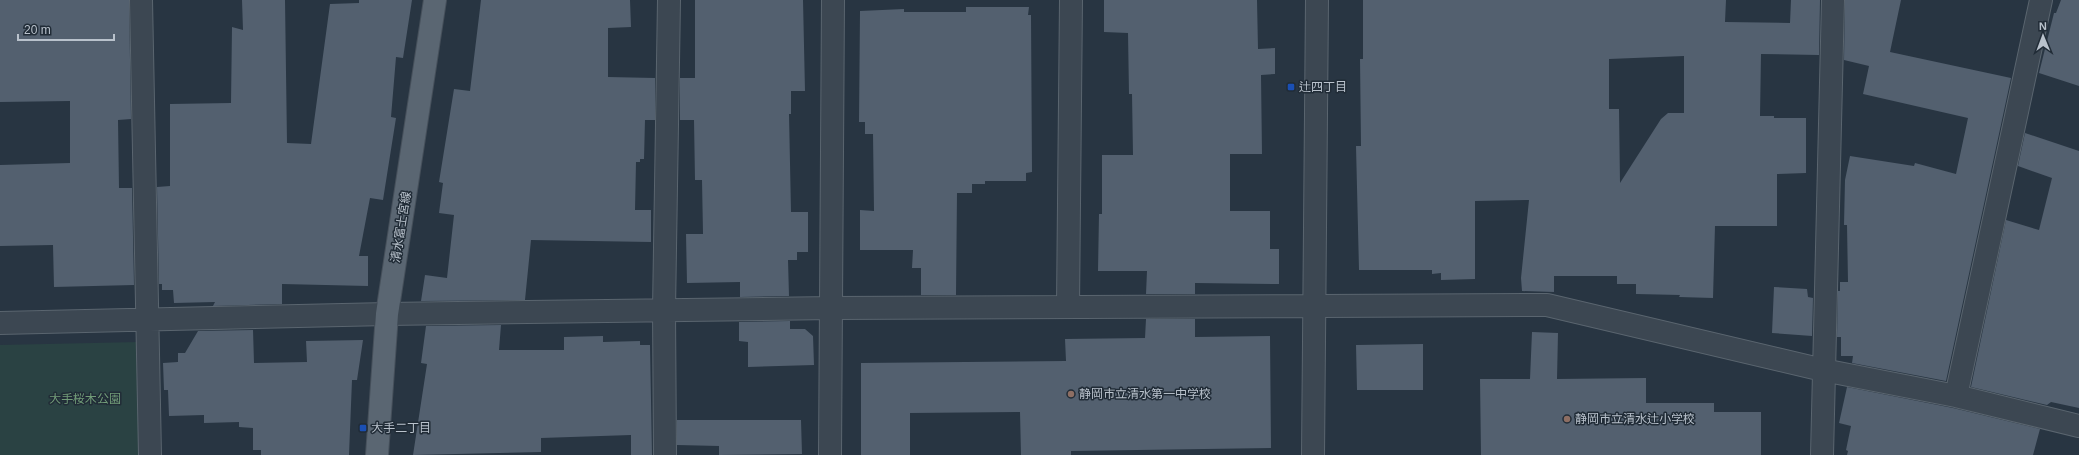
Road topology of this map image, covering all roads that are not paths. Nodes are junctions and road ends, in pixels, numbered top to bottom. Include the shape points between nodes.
1 (141, 0) edge
2 (435, 0) edge
3 (669, 0) edge
4 (833, 0) edge
5 (1071, 0) edge
6 (1317, 0) edge
7 (1833, 0) edge
8 (2041, 0) edge
9 (1068, 306) junction
10 (1313, 307) junction
11 (832, 308) junction
12 (664, 310) junction
13 (387, 314) junction
14 (147, 320) junction
15 (0, 323) edge
16 (1823, 370) junction
17 (1956, 396) junction
18 (2079, 426) edge
19 (150, 455) edge
20 (377, 455) edge
21 (665, 455) edge
22 (830, 455) edge
23 (1313, 455) edge
24 (1822, 455) edge

1 - 14 street
2 - 13 main road, 清水富士宮線
3 - 12 street
4 - 11 street
5 - 9 street
6 - 10 street
7 - 16 street
8 - 17 street
9 - 10 street
9 - 11 street
10 - 16 street via 1548,305
10 - 23 street
11 - 12 street
11 - 22 street
12 - 13 street
12 - 21 street
13 - 14 street
13 - 20 main road, 清水富士宮線
14 - 15 street
14 - 19 street
16 - 17 street
16 - 24 street
17 - 18 street

